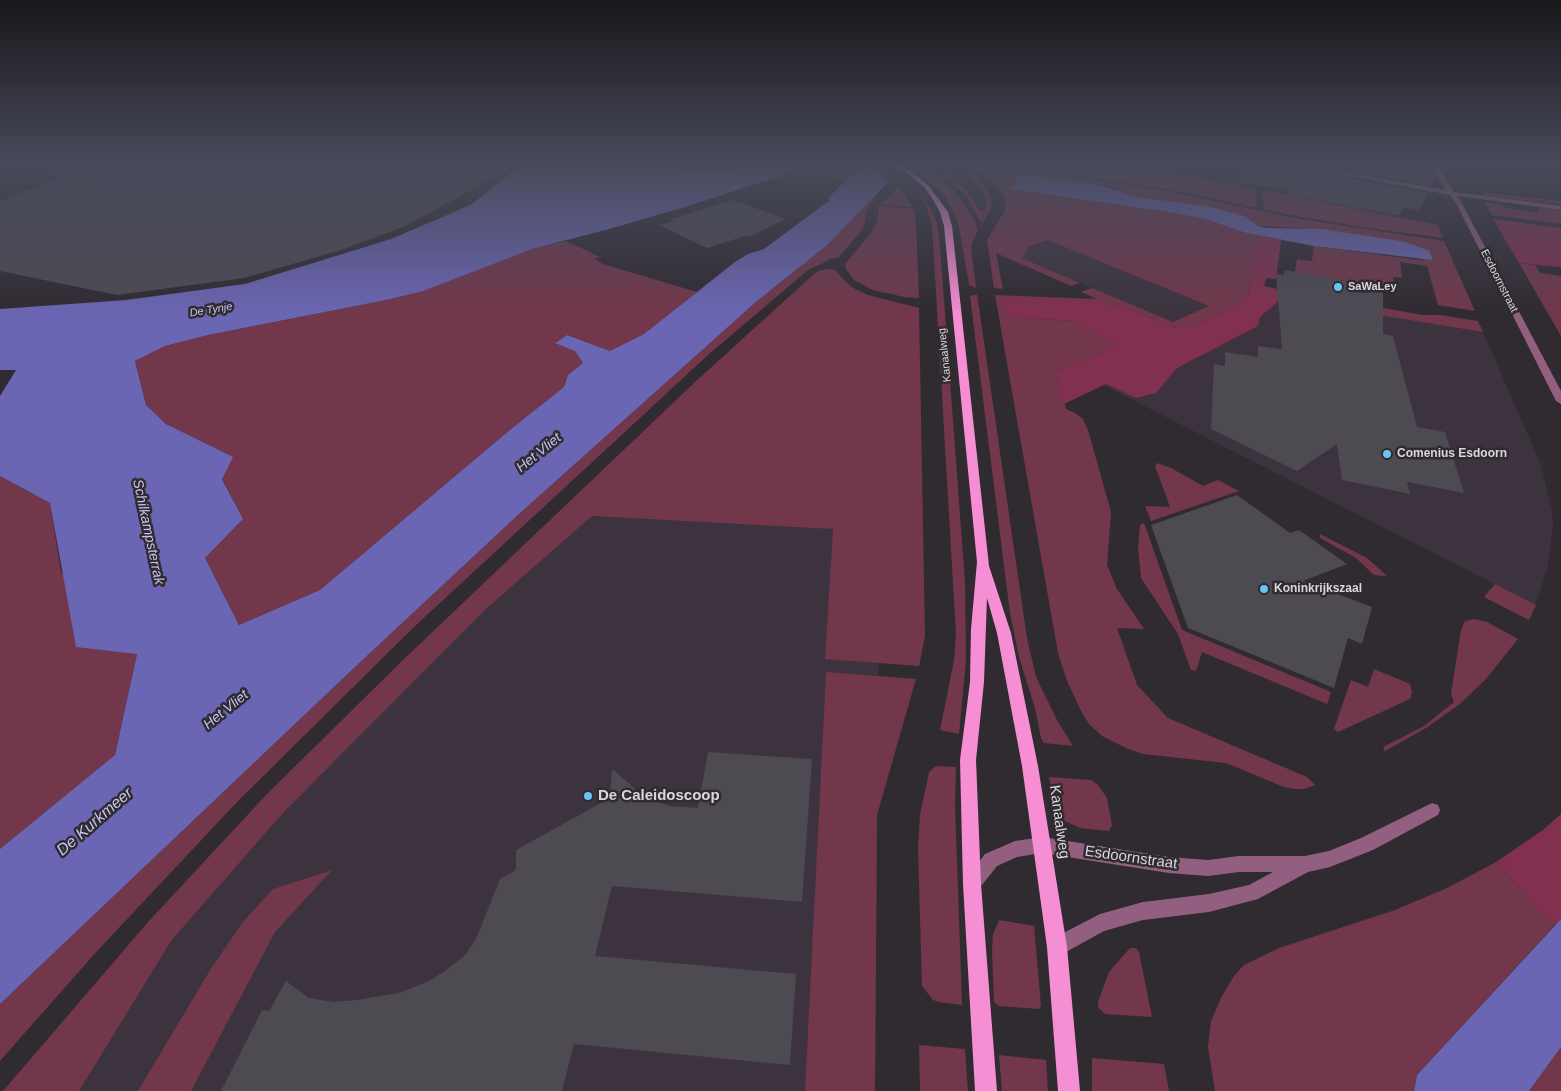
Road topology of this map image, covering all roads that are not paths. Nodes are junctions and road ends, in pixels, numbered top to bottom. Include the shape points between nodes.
1 (945, 215) edge
2 (1466, 215) edge
3 (1561, 401) edge
4 (983, 562) junction
5 (1432, 810) dead end
6 (1042, 845) junction
7 (1305, 864) junction
8 (972, 884) junction
9 (1057, 947) junction
10 (986, 1091) edge
11 (1069, 1091) edge

1 - 4 main road, Kanaalweg
2 - 3 street, Esdoornstraat
4 - 6 main road, Kanaalweg via 1004,633
4 - 8 main road, Kanaalweg via 977,682 968,760
5 - 7 street, Esdoornstraat via 1367,844 1330,859
6 - 7 street, Esdoornstraat via 1208,868 1239,864
6 - 8 street, Esdoornstraat via 1015,849 991,860
6 - 9 main road, Kanaalweg
7 - 9 street, Esdoornstraat via 1252,893 1209,904 1143,911 1100,923
8 - 10 main road, Kanaalweg
9 - 11 main road, Kanaalweg

